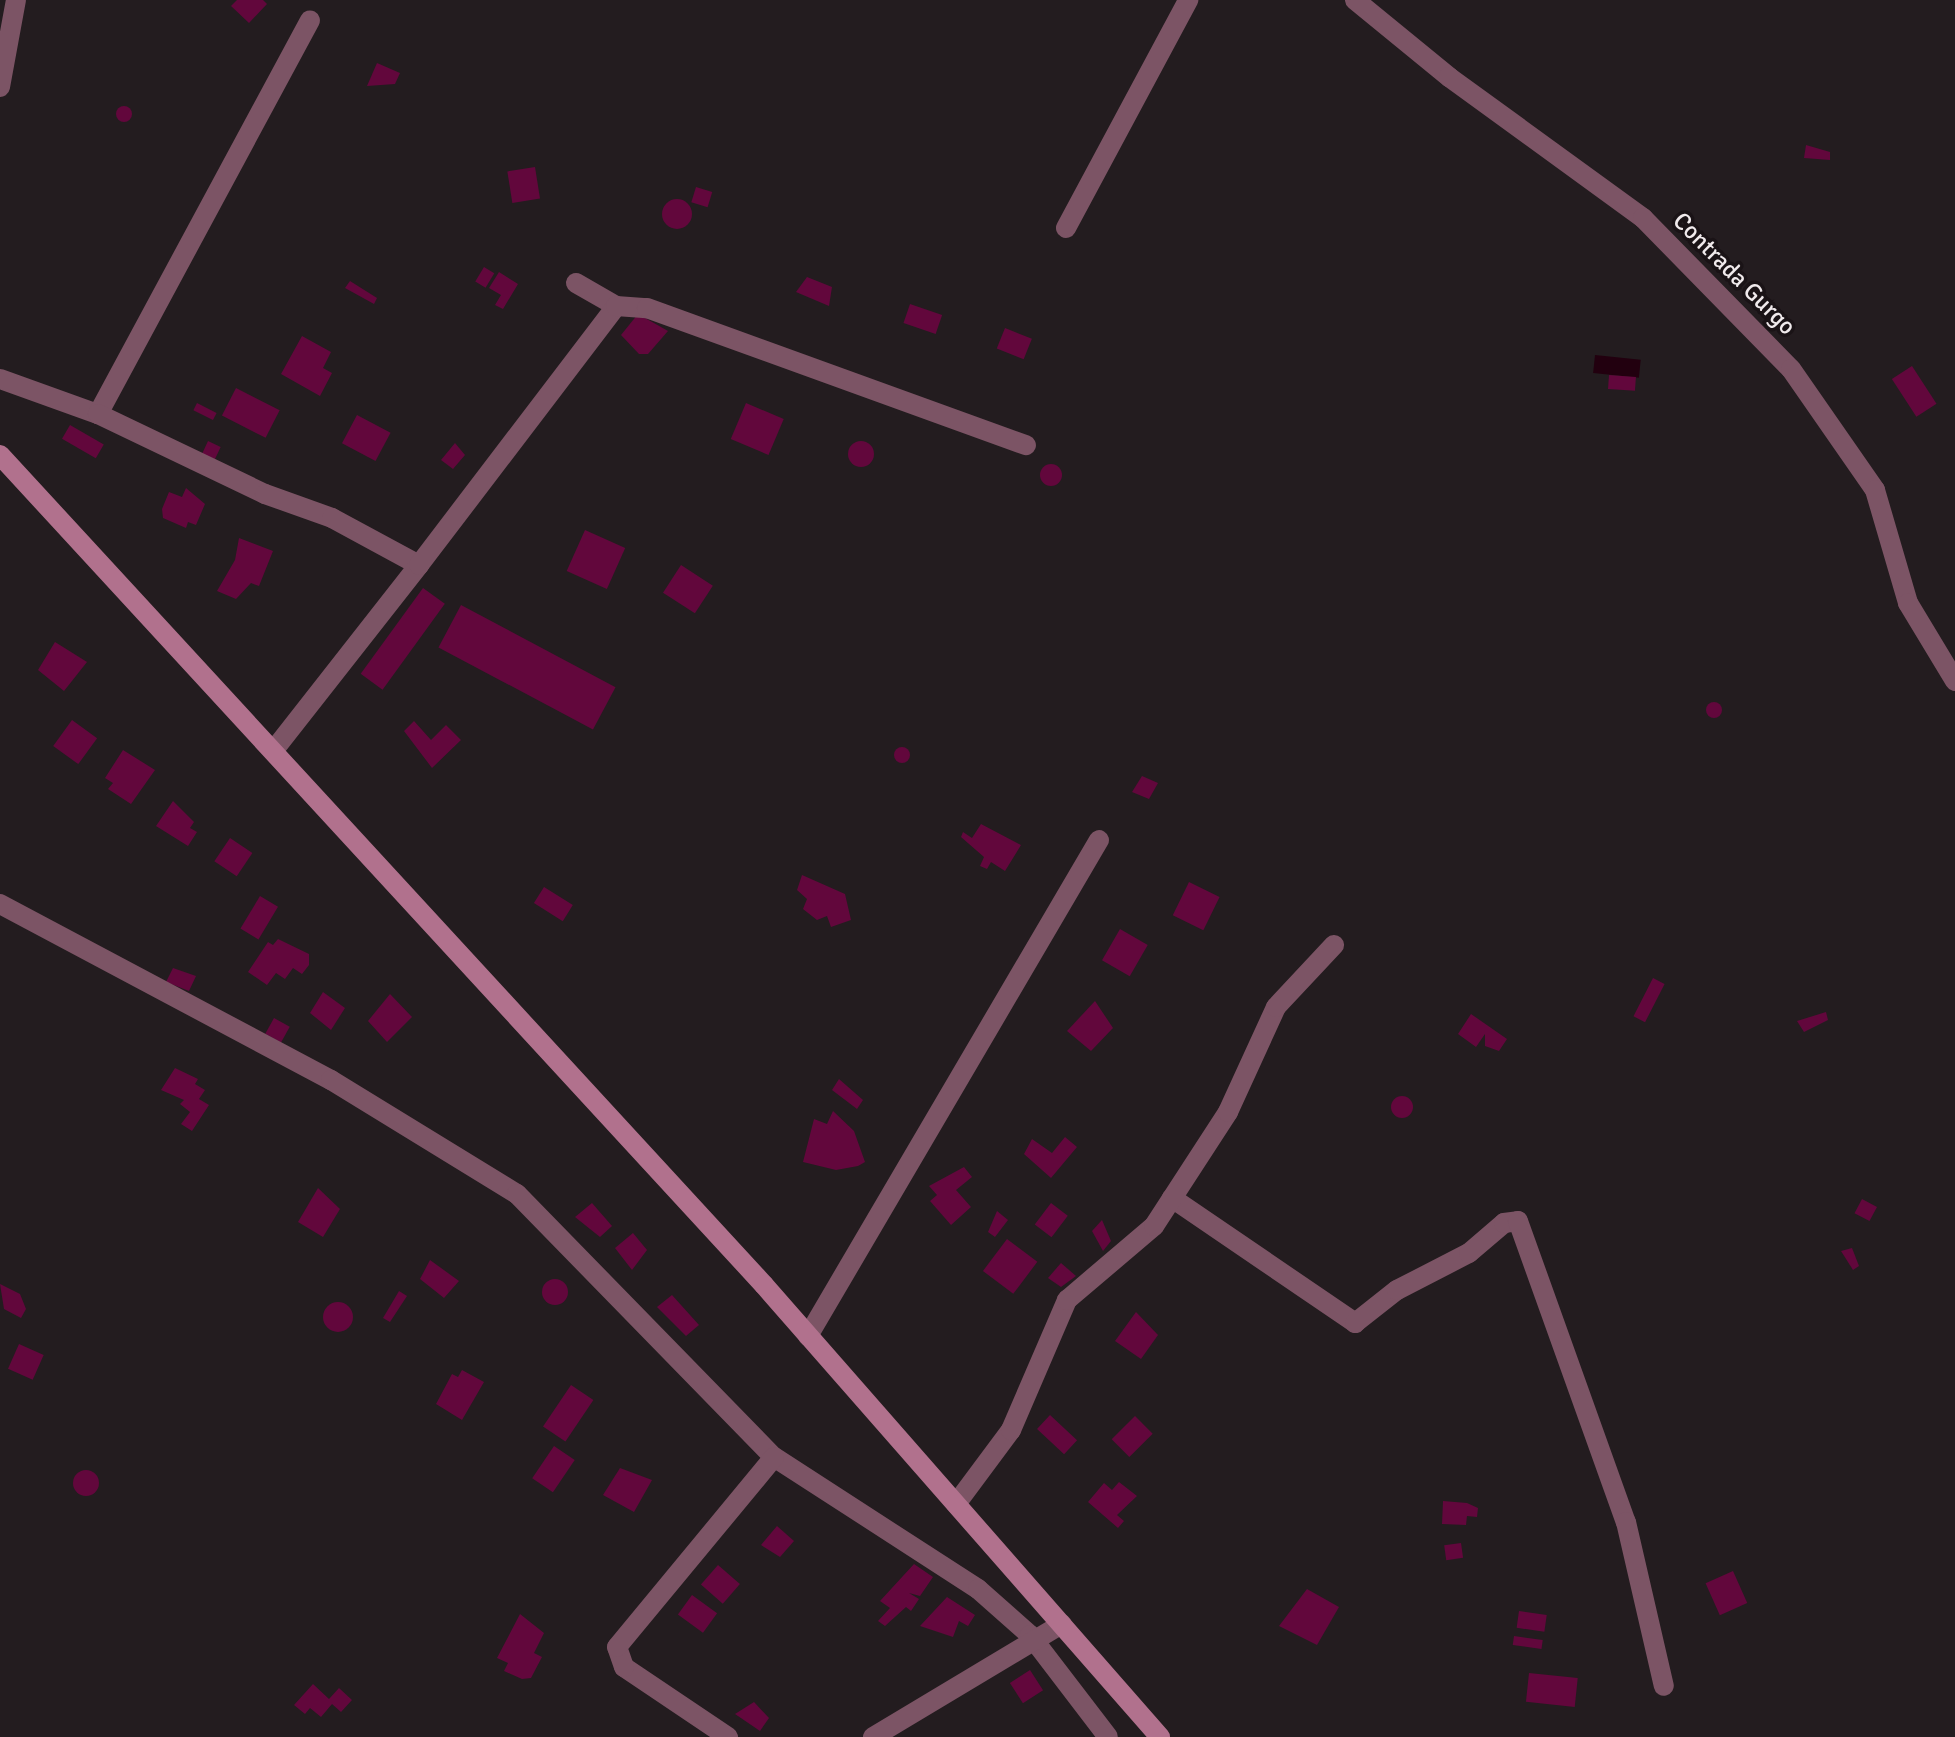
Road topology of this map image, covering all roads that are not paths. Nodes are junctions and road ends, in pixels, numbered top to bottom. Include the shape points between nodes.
1 (16, 0) edge
2 (1188, 0) edge
3 (1355, 0) edge
4 (310, 21) dead end
5 (0, 87) edge
6 (1066, 228) dead end
7 (576, 283) dead end
8 (616, 306) junction
9 (0, 379) edge
10 (98, 414) junction
11 (1026, 445) dead end
12 (0, 455) edge
13 (419, 565) junction
14 (1955, 681) edge
15 (274, 750) junction
16 (1099, 840) dead end
17 (0, 904) edge
18 (1334, 945) dead end
19 (1172, 1198) junction
20 (808, 1336) junction
21 (774, 1457) junction
22 (956, 1504) junction
23 (1062, 1624) junction
24 (1037, 1642) junction
25 (1664, 1686) dead end
26 (728, 1737) edge
27 (873, 1737) edge
28 (1108, 1737) edge
29 (1160, 1737) edge

1 - 5 street
2 - 6 street
3 - 14 street, Contrada Gurgo via 1449,77 1643,218 1791,369 1875,490 1908,603
4 - 10 street
7 - 8 street
8 - 11 street via 647,308
8 - 13 street
9 - 10 street
10 - 13 street via 265,494 332,518
12 - 15 main road
13 - 15 street
15 - 20 main road
16 - 20 street
17 - 21 street via 331,1080 517,1194
18 - 19 street via 1276,1007 1228,1112
19 - 22 street via 1146,1235 1067,1300 1011,1430
19 - 25 street via 1355,1323 1397,1290 1469,1253 1504,1223 1518,1221 1626,1522
20 - 22 main road
21 - 24 street via 978,1589
21 - 26 street via 617,1647 624,1667
22 - 23 main road
23 - 24 street
23 - 29 main road
24 - 27 street
24 - 28 street

